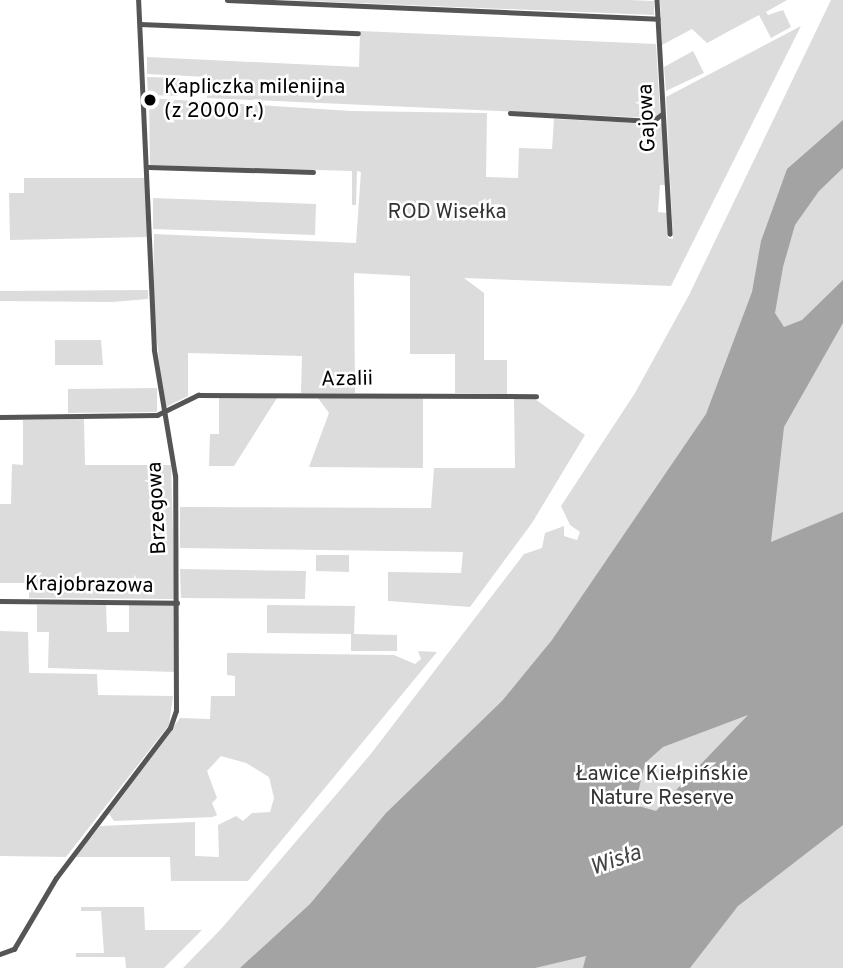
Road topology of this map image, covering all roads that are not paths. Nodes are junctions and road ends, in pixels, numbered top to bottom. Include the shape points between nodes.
1 (138, 0) edge
2 (227, 0) edge
3 (657, 0) edge
4 (658, 19) junction
5 (140, 24) junction
6 (358, 33) dead end
7 (510, 113) dead end
8 (663, 114) junction
9 (149, 167) junction
10 (313, 172) dead end
11 (670, 234) dead end
12 (536, 396) dead end
13 (162, 413) junction
14 (0, 417) edge
15 (0, 601) edge
16 (177, 603) junction
17 (0, 954) edge

1 - 5 street, Brzegowa
2 - 4 street
3 - 4 street, Gajowa
4 - 8 street, Gajowa
5 - 6 street
5 - 9 street, Brzegowa
7 - 8 street via 650,121
8 - 11 street, Gajowa
9 - 10 street
9 - 13 street, Brzegowa via 152,311
12 - 13 street, Azalii via 198,395
13 - 14 street
13 - 16 street, Brzegowa via 175,476
15 - 16 street, Krajobrazowa
16 - 17 street, Brzegowa via 178,694 170,728 57,878 14,949

